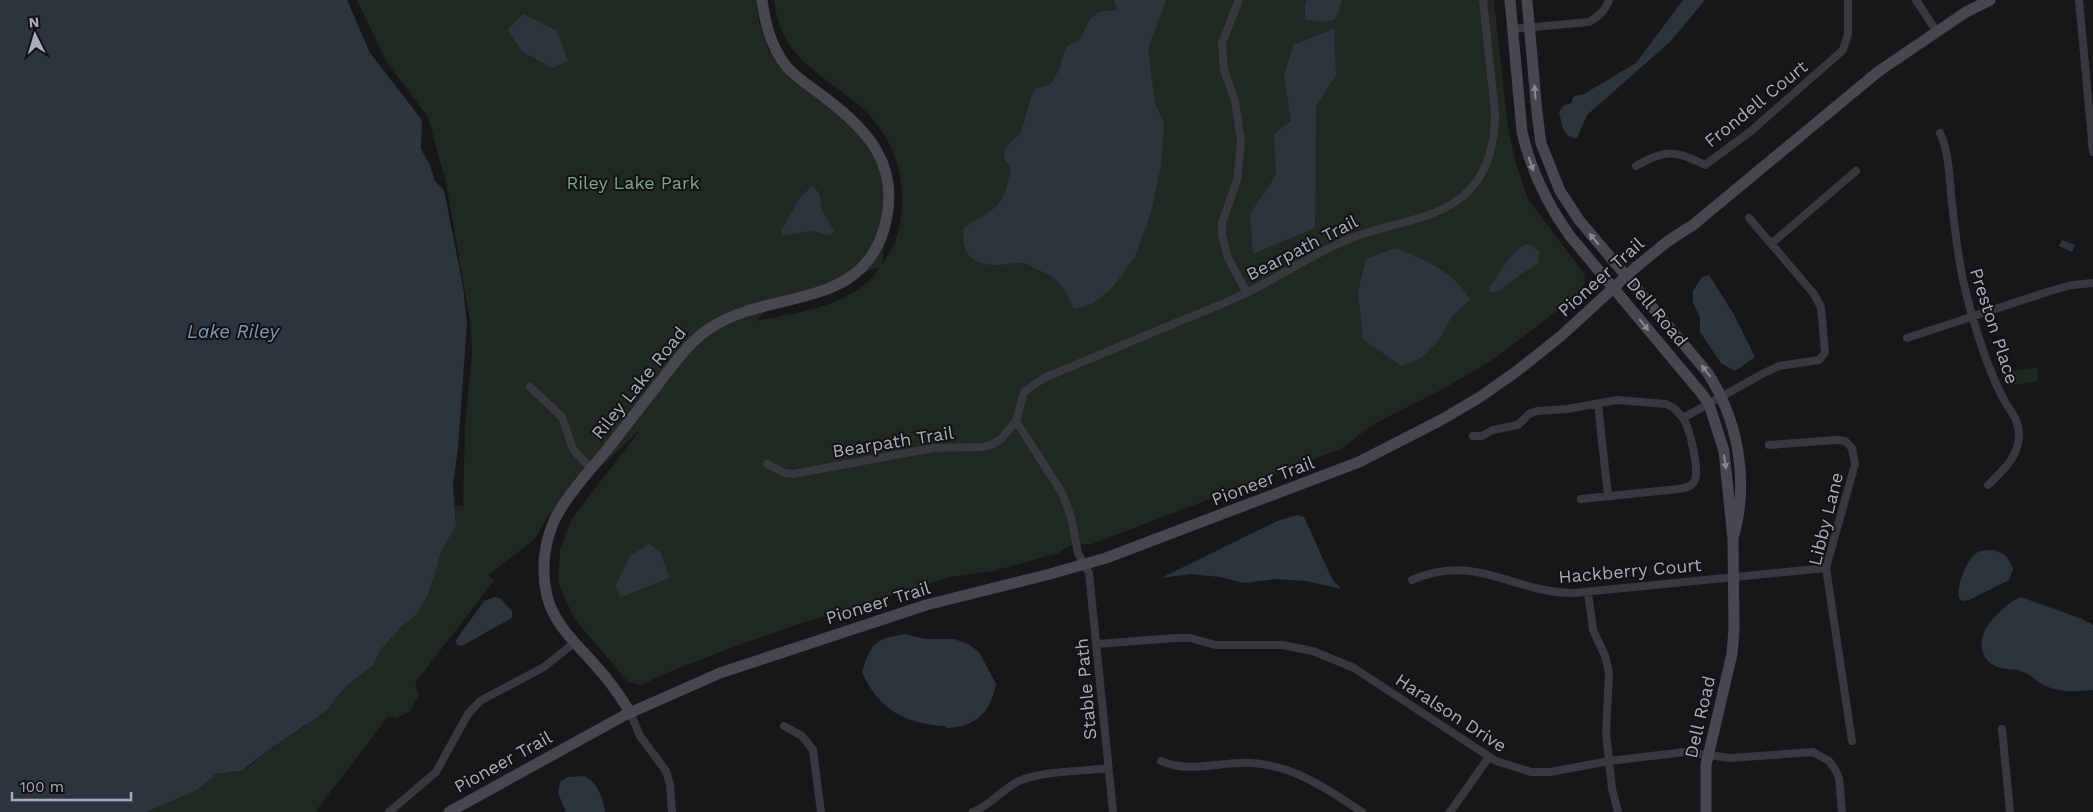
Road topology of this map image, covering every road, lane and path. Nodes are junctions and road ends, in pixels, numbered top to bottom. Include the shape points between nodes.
1 (762, 0) edge
2 (1239, 0) edge
3 (1483, 0) edge
4 (1510, 0) edge
5 (1527, 0) edge
6 (1609, 0) edge
7 (1848, 0) edge
8 (1916, 0) edge
9 (1990, 0) edge
10 (2079, 0) edge
11 (1529, 27) junction
12 (1513, 29) junction
13 (1937, 32) junction
14 (1940, 133) dead end
15 (2093, 152) edge
16 (1636, 166) dead end
17 (1856, 171) dead end
18 (1749, 218) dead end
19 (1771, 244) junction
20 (1626, 277) junction
21 (2093, 283) edge
22 (1613, 288) junction
23 (1247, 293) junction
24 (1972, 317) junction
25 (1906, 338) dead end
26 (530, 387) dead end
27 (1722, 398) junction
28 (1598, 404) junction
29 (1708, 404) junction
30 (1683, 418) junction
31 (1016, 421) junction
32 (1473, 436) dead end
33 (1769, 445) dead end
34 (767, 464) dead end
35 (591, 469) junction
36 (1988, 486) dead end
37 (1608, 496) junction
38 (1581, 499) dead end
39 (1733, 539) junction
40 (1084, 564) junction
41 (1826, 568) junction
42 (1734, 577) junction
43 (1412, 580) dead end
44 (1588, 592) junction
45 (574, 643) junction
46 (1097, 644) junction
47 (630, 712) junction
48 (784, 726) dead end
49 (2002, 729) dead end
50 (1852, 741) dead end
51 (1708, 755) junction
52 (1489, 757) junction
53 (1161, 761) dead end
54 (1609, 761) junction
55 (1108, 768) junction
56 (388, 812) edge
57 (449, 812) edge
58 (672, 812) edge
59 (821, 812) edge
60 (973, 812) edge
61 (1113, 812) edge
62 (1362, 812) edge
63 (1450, 812) edge
64 (1618, 812) edge
65 (1706, 812) edge
66 (1842, 812) edge
67 (2010, 812) edge

1 - 35 main road, Riley Lake Road via 771,40 788,68 865,132 876,148 889,184 888,212 881,239 871,256 844,282 826,291 743,311 709,328 681,356
2 - 23 street via 1222,43 1224,70 1235,101 1241,141 1237,180 1222,223 1222,235 1228,258
3 - 23 street, Bearpath Trail via 1495,131 1485,166 1464,196 1432,214 1385,226 1320,252
4 - 12 main road, Dell Road
5 - 11 main road, Dell Road
6 - 11 street via 1606,8 1589,22
7 - 16 street, Frondell Court via 1848,34 1843,50 1730,148 1705,165 1670,152
8 - 13 street
9 - 13 main road, Pioneer Trail
10 - 15 street
11 - 12 street
20 -> 11 main road, Dell Road via 1566,202 1550,168 1541,143
12 -> 22 main road, Dell Road via 1522,132 1536,177 1555,216
13 - 20 main road, Pioneer Trail via 1871,77
14 - 24 street, Preston Place via 1946,152 1960,273
17 - 19 street
18 - 19 street
19 - 27 street via 1814,294 1821,307 1825,353 1819,360 1780,366
20 - 22 main road, Pioneer Trail
27 -> 20 main road, Dell Road via 1707,372
21 - 24 street via 2072,285
22 -> 29 main road, Dell Road
22 - 40 main road, Pioneer Trail via 1517,371 1480,397 1401,442 1316,480
23 - 31 street, Bearpath Trail via 1044,378 1024,392
24 - 25 street
24 - 36 street, Preston Place via 2001,396 2020,433 2014,456
26 - 35 street, Riley Lake Road via 562,417 576,454
27 - 29 street
27 - 39 main road, Dell Road via 1734,429 1739,457 1738,520
28 - 30 street via 1617,400 1658,402 1674,408
28 - 32 street via 1537,411 1518,424
28 - 37 street
29 - 30 street
29 -> 39 main road, Dell Road via 1724,451
30 - 37 street via 1691,435 1696,475 1692,484 1687,488
31 - 34 street, Bearpath Trail via 1001,439 981,447 933,448 793,474
31 - 40 street via 1062,493
33 - 41 street, Libby Lane via 1836,440 1845,441 1852,448 1855,464 1852,480
35 - 45 main road, Riley Lake Road via 556,517 545,550 547,597 556,620
37 - 38 street
39 - 42 main road, Dell Road
40 - 46 street, Stable Path via 1089,573
40 - 47 main road, Pioneer Trail via 894,615 720,673
41 - 42 street, Hackberry Court
41 - 50 street, Libby Lane
42 - 44 street, Hackberry Court
42 - 51 main road, Dell Road via 1732,654
43 - 44 street, Hackberry Court via 1440,571 1463,571 1501,577 1550,592
44 - 54 street via 1593,630 1609,673 1606,726
45 - 47 main road, Riley Lake Road via 597,667
45 - 56 street via 544,667 480,701 468,714 436,772
46 - 52 street, Haralson Drive via 1190,638 1221,646 1274,645 1313,651 1354,668
46 - 55 street, Stable Path
47 - 57 main road, Pioneer Trail
47 - 58 street, Riley Lake Road via 640,736 666,771
48 - 59 street via 802,736 813,750
49 - 67 street
51 - 54 street, Haralson Drive via 1685,752
51 - 65 main road, Dell Road
51 - 66 street, Haralson Drive via 1730,758 1804,752 1821,755 1829,761 1839,778
52 - 54 street, Haralson Drive via 1506,766 1531,772 1550,772
52 - 63 street
53 - 62 street via 1182,767 1250,763 1279,767 1305,777
54 - 64 street
55 - 60 street via 1027,778
55 - 61 street, Stable Path

